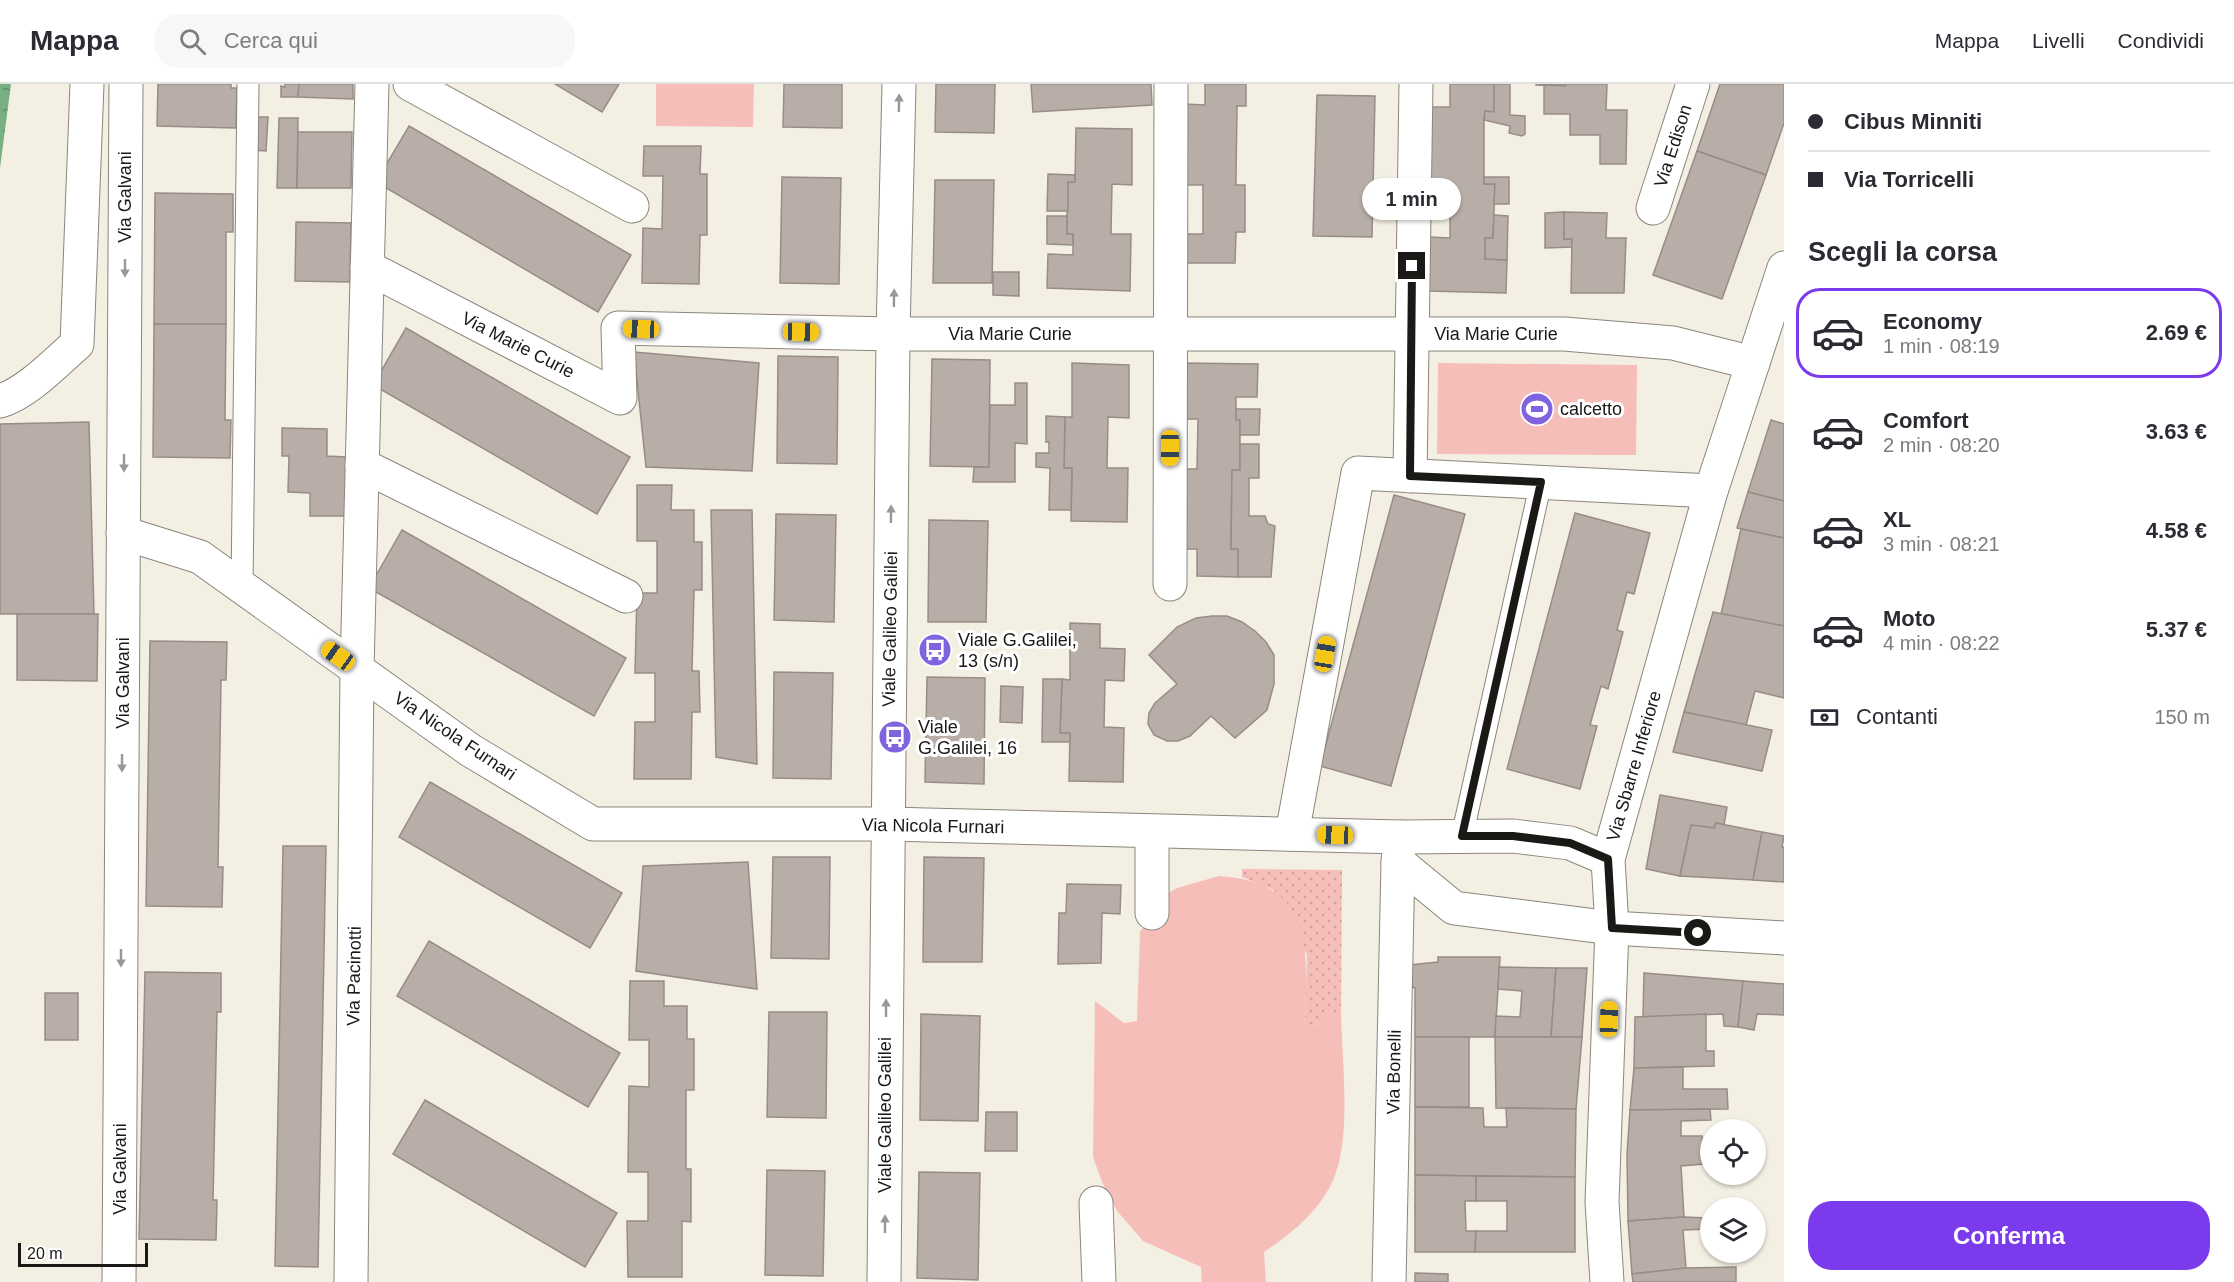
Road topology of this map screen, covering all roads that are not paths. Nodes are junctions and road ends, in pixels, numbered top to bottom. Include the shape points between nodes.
1 (87, 84) edge
2 (126, 84) edge
3 (248, 84) edge
4 (372, 84) edge
5 (410, 84) edge
6 (899, 84) edge
7 (1171, 84) edge
8 (1416, 84) edge
9 (1693, 84) edge
10 (632, 206) dead end
11 (1653, 208) dead end
12 (367, 267) junction
13 (1784, 268) edge
14 (893, 334) junction
15 (1170, 334) junction
16 (1411, 334) junction
17 (1753, 363) junction
18 (0, 401) edge
19 (362, 465) junction
20 (1410, 476) junction
21 (1541, 482) junction
22 (1711, 491) junction
23 (123, 533) junction
24 (1170, 584) dead end
25 (242, 588) junction
26 (626, 596) dead end
27 (357, 669) junction
28 (887, 824) junction
29 (1152, 832) junction
30 (1292, 834) junction
31 (1462, 836) junction
32 (1399, 850) junction
33 (1608, 859) junction
34 (1152, 913) dead end
35 (1612, 928) junction
36 (1784, 938) edge
37 (1096, 1203) dead end
38 (120, 1282) edge
39 (351, 1282) edge
40 (884, 1282) edge
41 (1099, 1282) edge
42 (1389, 1282) edge
43 (1607, 1282) edge

1 - 18 street via 77,344 39,377
2 -> 23 street, Via Galvani
3 - 25 lane
4 - 12 street, Via Pacinotti
5 - 10 street
14 -> 6 street, Viale Galileo Galilei
7 - 15 street
8 - 16 street
9 - 11 street, Via Edison
12 - 14 street, Via Marie Curie via 620,398 618,328
12 - 19 street, Via Pacinotti
13 - 17 street, Via Sbarre Inferiore
14 - 15 street, Via Marie Curie
28 -> 14 street, Viale Galileo Galilei
15 - 16 street, Via Marie Curie
15 - 24 street
16 - 17 street, Via Marie Curie via 1564,334 1673,342
16 - 20 street
17 - 22 street, Via Sbarre Inferiore
19 - 26 street
19 - 27 street, Via Pacinotti
20 - 21 street
20 - 30 street via 1358,473
21 - 22 street
21 - 31 lane
22 - 33 street, Via Sbarre Inferiore
23 - 25 street, Via Nicola Furnari via 200,557
23 -> 38 street, Via Galvani
25 - 27 street, Via Nicola Furnari
27 - 28 street, Via Nicola Furnari via 470,750 593,824
27 - 39 street, Via Pacinotti
28 - 29 street, Via Nicola Furnari
40 -> 28 street, Viale Galileo Galilei
29 - 30 street, Via Nicola Furnari
29 - 34 street
30 - 32 street, Via Nicola Furnari
31 - 32 street, Via Nicola Furnari
31 - 33 street, Via Nicola Furnari via 1513,836 1570,843
32 - 35 street via 1454,908
32 - 42 street, Via Bonelli
33 - 35 street, Via Sbarre Inferiore
35 - 36 street
35 - 43 street, Via Sbarre Inferiore via 1602,1202
37 - 41 street

